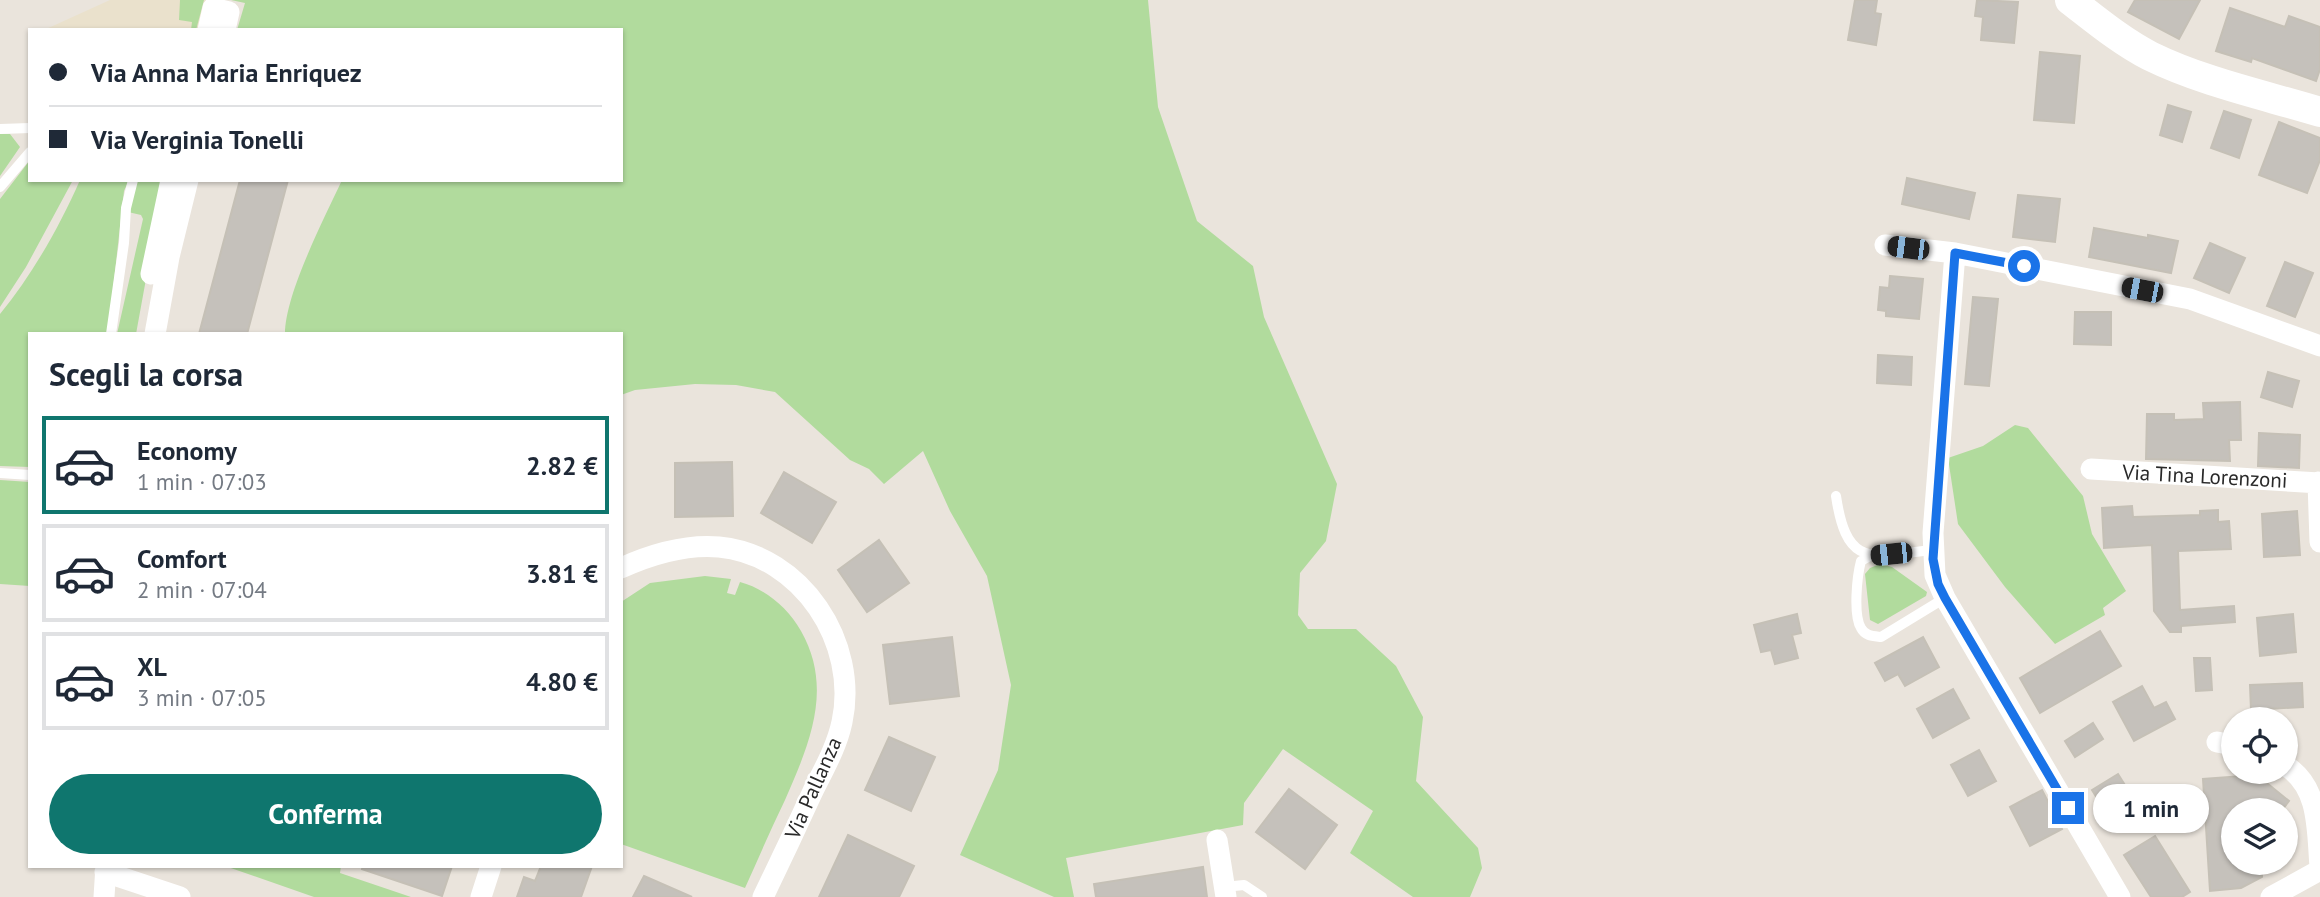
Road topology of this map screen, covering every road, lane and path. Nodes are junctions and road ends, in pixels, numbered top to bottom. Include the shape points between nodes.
1 (2070, 0) edge
2 (208, 28) edge
3 (225, 28) edge
4 (2320, 112) edge
5 (28, 128) edge
6 (0, 129) edge
7 (28, 154) edge
8 (132, 182) edge
9 (171, 182) edge
10 (188, 182) edge
11 (0, 187) edge
12 (1885, 245) dead end
13 (1955, 253) junction
14 (111, 332) edge
15 (142, 332) edge
16 (155, 332) edge
17 (2320, 346) edge
18 (2091, 469) dead end
19 (0, 472) edge
20 (28, 475) edge
21 (2319, 482) edge
22 (1836, 496) dead end
23 (2320, 542) edge
24 (1932, 550) junction
25 (1870, 556) junction
26 (623, 567) edge
27 (1945, 598) junction
28 (2298, 776) edge
29 (1217, 840) dead end
30 (490, 868) edge
31 (2320, 869) edge
32 (116, 876) edge
33 (1225, 892) edge
34 (104, 897) edge
35 (180, 897) edge
36 (481, 897) edge
37 (763, 897) edge
38 (1262, 897) edge
39 (2120, 897) edge
40 (2271, 897) edge

1 - 4 street via 2153,58
2 - 3 street via 213,8 229,12
5 - 6 lane
7 - 11 lane
8 - 14 lane
9 - 15 street
10 - 16 street
12 - 13 street
13 - 17 street via 2190,299
13 - 24 street
18 - 21 street, Via Tina Lorenzoni
19 - 20 lane
21 - 23 street, Via Tina Lorenzoni
22 - 25 lane via 1846,537
24 - 25 lane
24 - 27 street
25 - 27 lane via 1861,561 1856,578 1859,626 1867,635 1881,637
26 - 37 street, Via Pallanza via 689,548 739,550 769,562 793,579 831,629 844,667 842,722
27 - 39 street
28 - 31 street via 2315,807
29 - 33 street
30 - 36 street
31 - 40 street
32 - 34 street
32 - 35 street
33 - 38 lane via 1244,885

